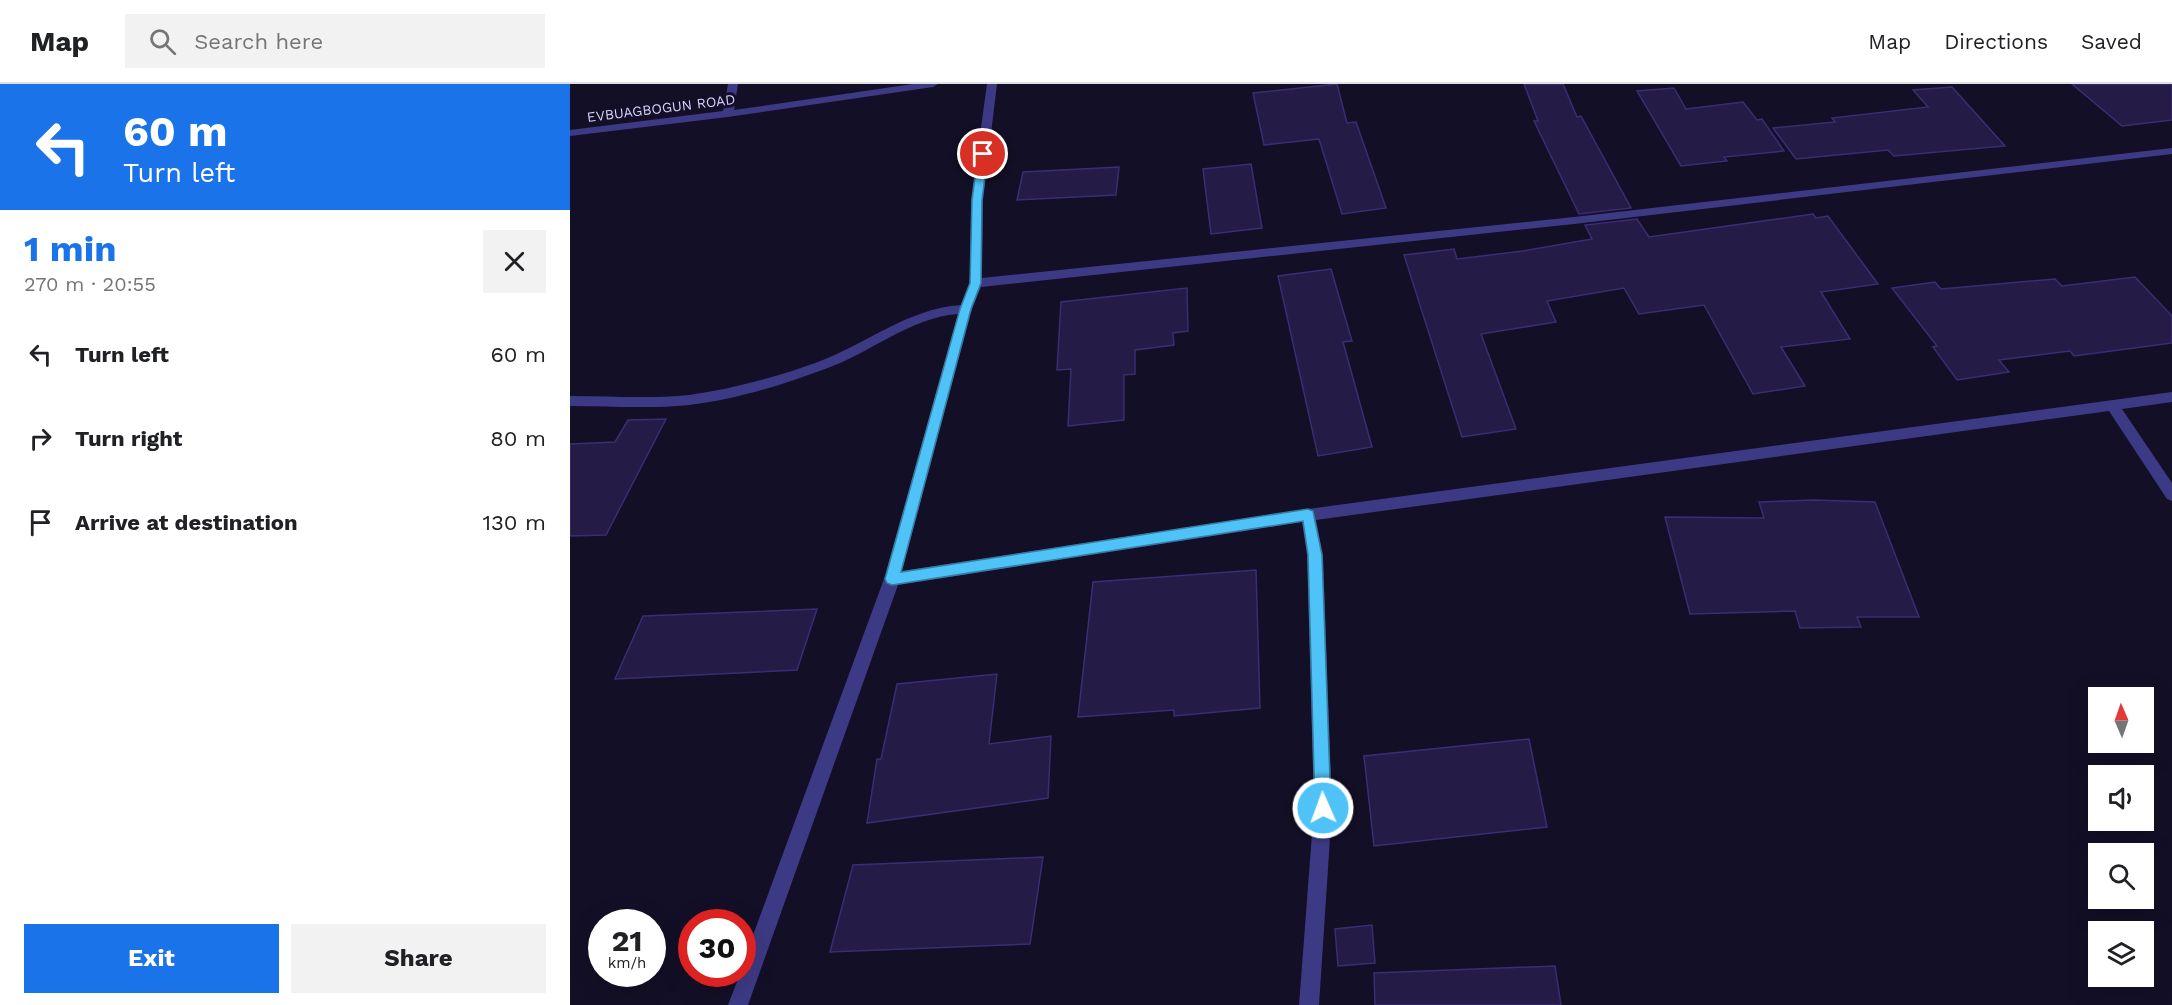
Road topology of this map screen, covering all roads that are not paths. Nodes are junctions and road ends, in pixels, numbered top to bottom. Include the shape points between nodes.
1 (733, 84) edge
2 (933, 84) edge
3 (992, 84) edge
4 (728, 114) junction
5 (570, 133) edge
6 (2172, 151) edge
7 (976, 283) junction
8 (966, 309) junction
9 (2172, 397) edge
10 (570, 401) edge
11 (2112, 405) junction
12 (2172, 495) edge
13 (1308, 515) junction
14 (892, 579) junction
15 (738, 1005) edge
16 (1309, 1005) edge

1 - 4 street
2 - 4 street, EVBUAGBOGUN ROAD
3 - 7 street via 977,200
4 - 5 street, EVBUAGBOGUN ROAD
6 - 7 street via 1356,246
7 - 8 street
8 - 10 street via 939,311 912,320 821,366 729,393 687,400
8 - 14 street
9 - 11 street
11 - 12 street
11 - 13 street
13 - 14 street
13 - 16 street via 1315,555 1323,808
14 - 15 street

